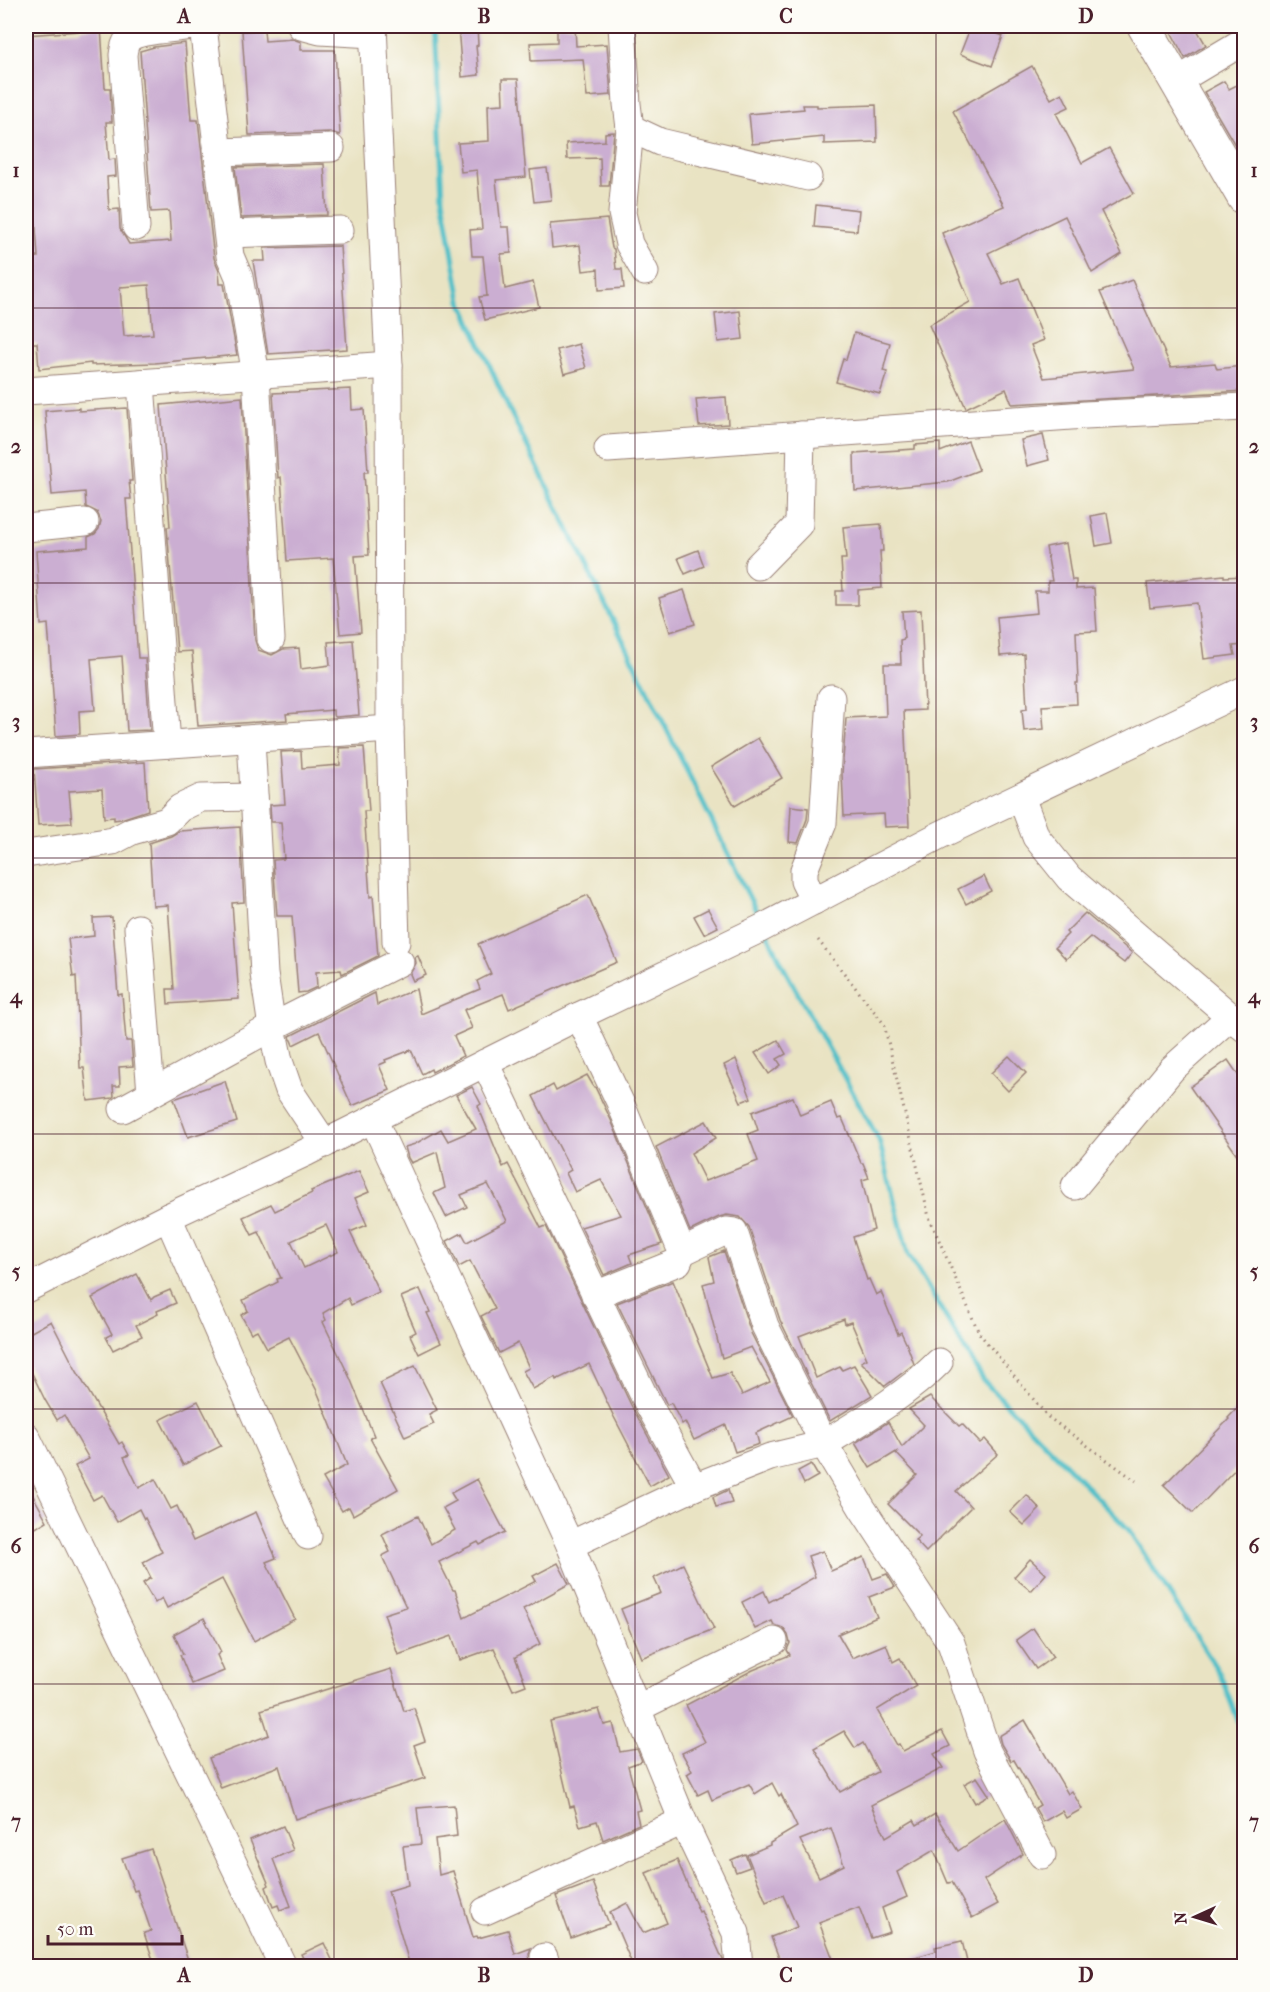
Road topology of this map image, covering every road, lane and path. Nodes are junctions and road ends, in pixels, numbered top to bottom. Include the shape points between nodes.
1 (194, 26) edge
2 (203, 26) edge
3 (301, 26) edge
4 (622, 26) edge
5 (1144, 26) edge
6 (373, 30) edge
7 (1245, 41) edge
8 (1177, 81) junction
9 (630, 128) junction
10 (331, 148) dead end
11 (218, 152) junction
12 (808, 177) dead end
13 (1245, 198) edge
14 (136, 227) dead end
15 (340, 230) dead end
16 (228, 234) junction
17 (645, 272) dead end
18 (388, 365) junction
19 (256, 375) junction
20 (141, 383) junction
21 (26, 391) edge
22 (1245, 407) edge
23 (801, 435) junction
24 (608, 449) dead end
25 (85, 522) dead end
26 (26, 528) edge
27 (758, 566) dead end
28 (271, 639) dead end
29 (1245, 690) edge
30 (831, 698) dead end
31 (390, 729) junction
32 (251, 739) junction
33 (167, 744) junction
34 (26, 747) edge
35 (254, 797) junction
36 (1021, 797) junction
37 (26, 854) edge
38 (814, 901) junction
39 (138, 928) dead end
40 (818, 940) dead end
41 (579, 1016) junction
42 (1238, 1022) edge
43 (272, 1027) junction
44 (485, 1063) junction
45 (151, 1093) junction
46 (123, 1109) dead end
47 (373, 1119) junction
48 (325, 1144) junction
49 (1075, 1186) dead end
50 (168, 1217) junction
51 (682, 1252) junction
52 (26, 1283) edge
53 (595, 1294) junction
54 (939, 1362) dead end
55 (26, 1436) edge
56 (824, 1444) junction
57 (1136, 1481) dead end
58 (694, 1487) junction
59 (308, 1536) dead end
60 (570, 1545) junction
61 (774, 1641) dead end
62 (638, 1708) junction
63 (683, 1821) junction
64 (1042, 1855) dead end
65 (485, 1911) dead end
66 (283, 1966) edge
67 (739, 1966) edge

1 - 14 street via 140,34 125,44
2 - 11 street
3 - 6 street via 320,31
4 - 9 street
5 - 8 main road
6 - 18 street
7 - 8 street
8 - 13 main road
9 - 12 street via 660,142
9 - 17 street via 622,213 629,244
10 - 11 street
11 - 16 street
15 - 16 street
16 - 19 street
18 - 19 street
18 - 31 street
19 - 20 street
19 - 28 street
20 - 21 street
20 - 33 street
22 - 23 street
23 - 24 street
23 - 27 street via 799,524
25 - 26 street
29 - 36 street
30 - 38 street via 823,824 804,870 804,881
31 - 32 street
31 - 43 street via 398,952
32 - 33 street
32 - 35 street
33 - 34 street
35 - 37 street via 201,798 180,808 167,821 112,841
35 - 43 street via 264,974
36 - 38 street
36 - 42 street via 1036,837 1069,878
38 - 41 street
39 - 45 street
40 - 57 path via 884,1024 929,1217 979,1333 1048,1417
41 - 44 street
41 - 51 street via 620,1102
42 - 49 street via 1172,1069
43 - 45 street
43 - 48 street via 290,1090
44 - 47 street
44 - 53 street
45 - 46 street
47 - 48 street
47 - 60 street
48 - 50 street
50 - 52 street
50 - 59 street
51 - 53 street via 678,1262
51 - 56 street via 726,1231 734,1232 765,1326
53 - 58 street
54 - 56 street via 873,1413
55 - 66 street
56 - 58 street via 770,1457
56 - 64 street via 951,1643 987,1751
58 - 60 street
60 - 62 street
61 - 62 street
62 - 63 street
63 - 65 street
63 - 67 street via 736,1933

